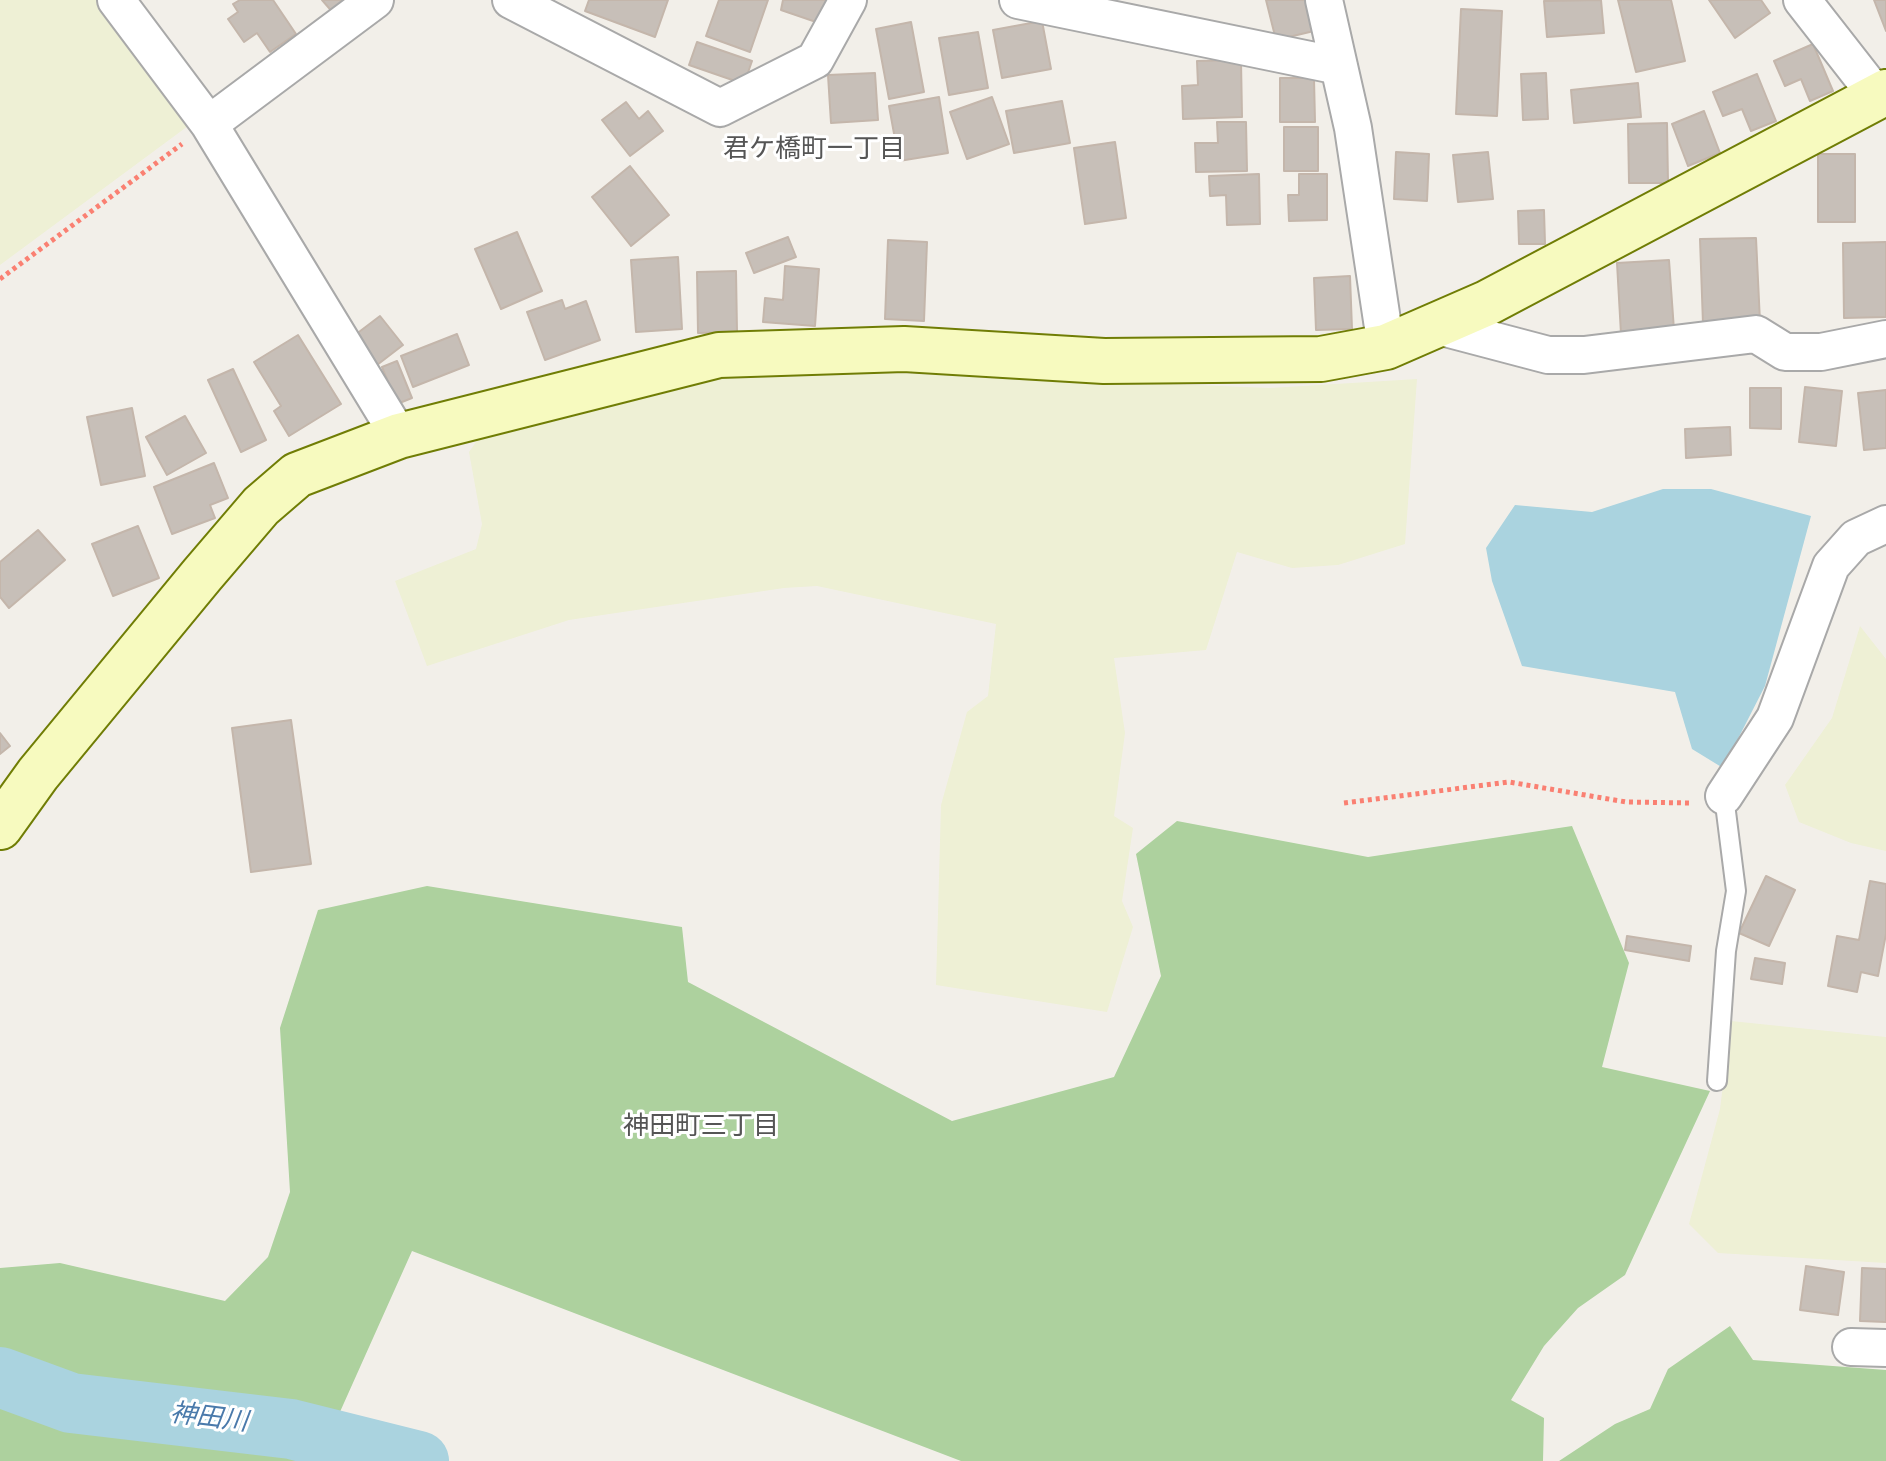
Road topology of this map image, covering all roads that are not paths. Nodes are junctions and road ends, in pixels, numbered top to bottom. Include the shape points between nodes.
1 (116, 0) edge
2 (375, 0) edge
3 (511, 0) edge
4 (848, 0) edge
5 (1018, 0) edge
6 (1324, 0) edge
7 (1802, 0) edge
8 (1339, 66) junction
9 (1881, 94) edge
10 (209, 124) junction
11 (1438, 326) junction
12 (1886, 339) edge
13 (1386, 347) junction
14 (399, 436) junction
15 (1886, 524) edge
16 (1724, 796) joint
17 (0, 827) edge
18 (1717, 1081) dead end

1 - 10 street
2 - 10 street
3 - 4 street via 720,108 815,60
5 - 8 street
6 - 8 street
7 - 9 street
8 - 13 street
9 - 11 street
10 - 14 street
11 - 12 street via 1548,355 1756,334 1785,352 1821,352
11 - 13 street
13 - 14 street via 1305,359 1104,361 904,349 719,355
14 - 17 street via 297,475 261,506
15 - 16 street via 1856,538 1831,566 1775,718
16 - 18 lane via 1736,891

